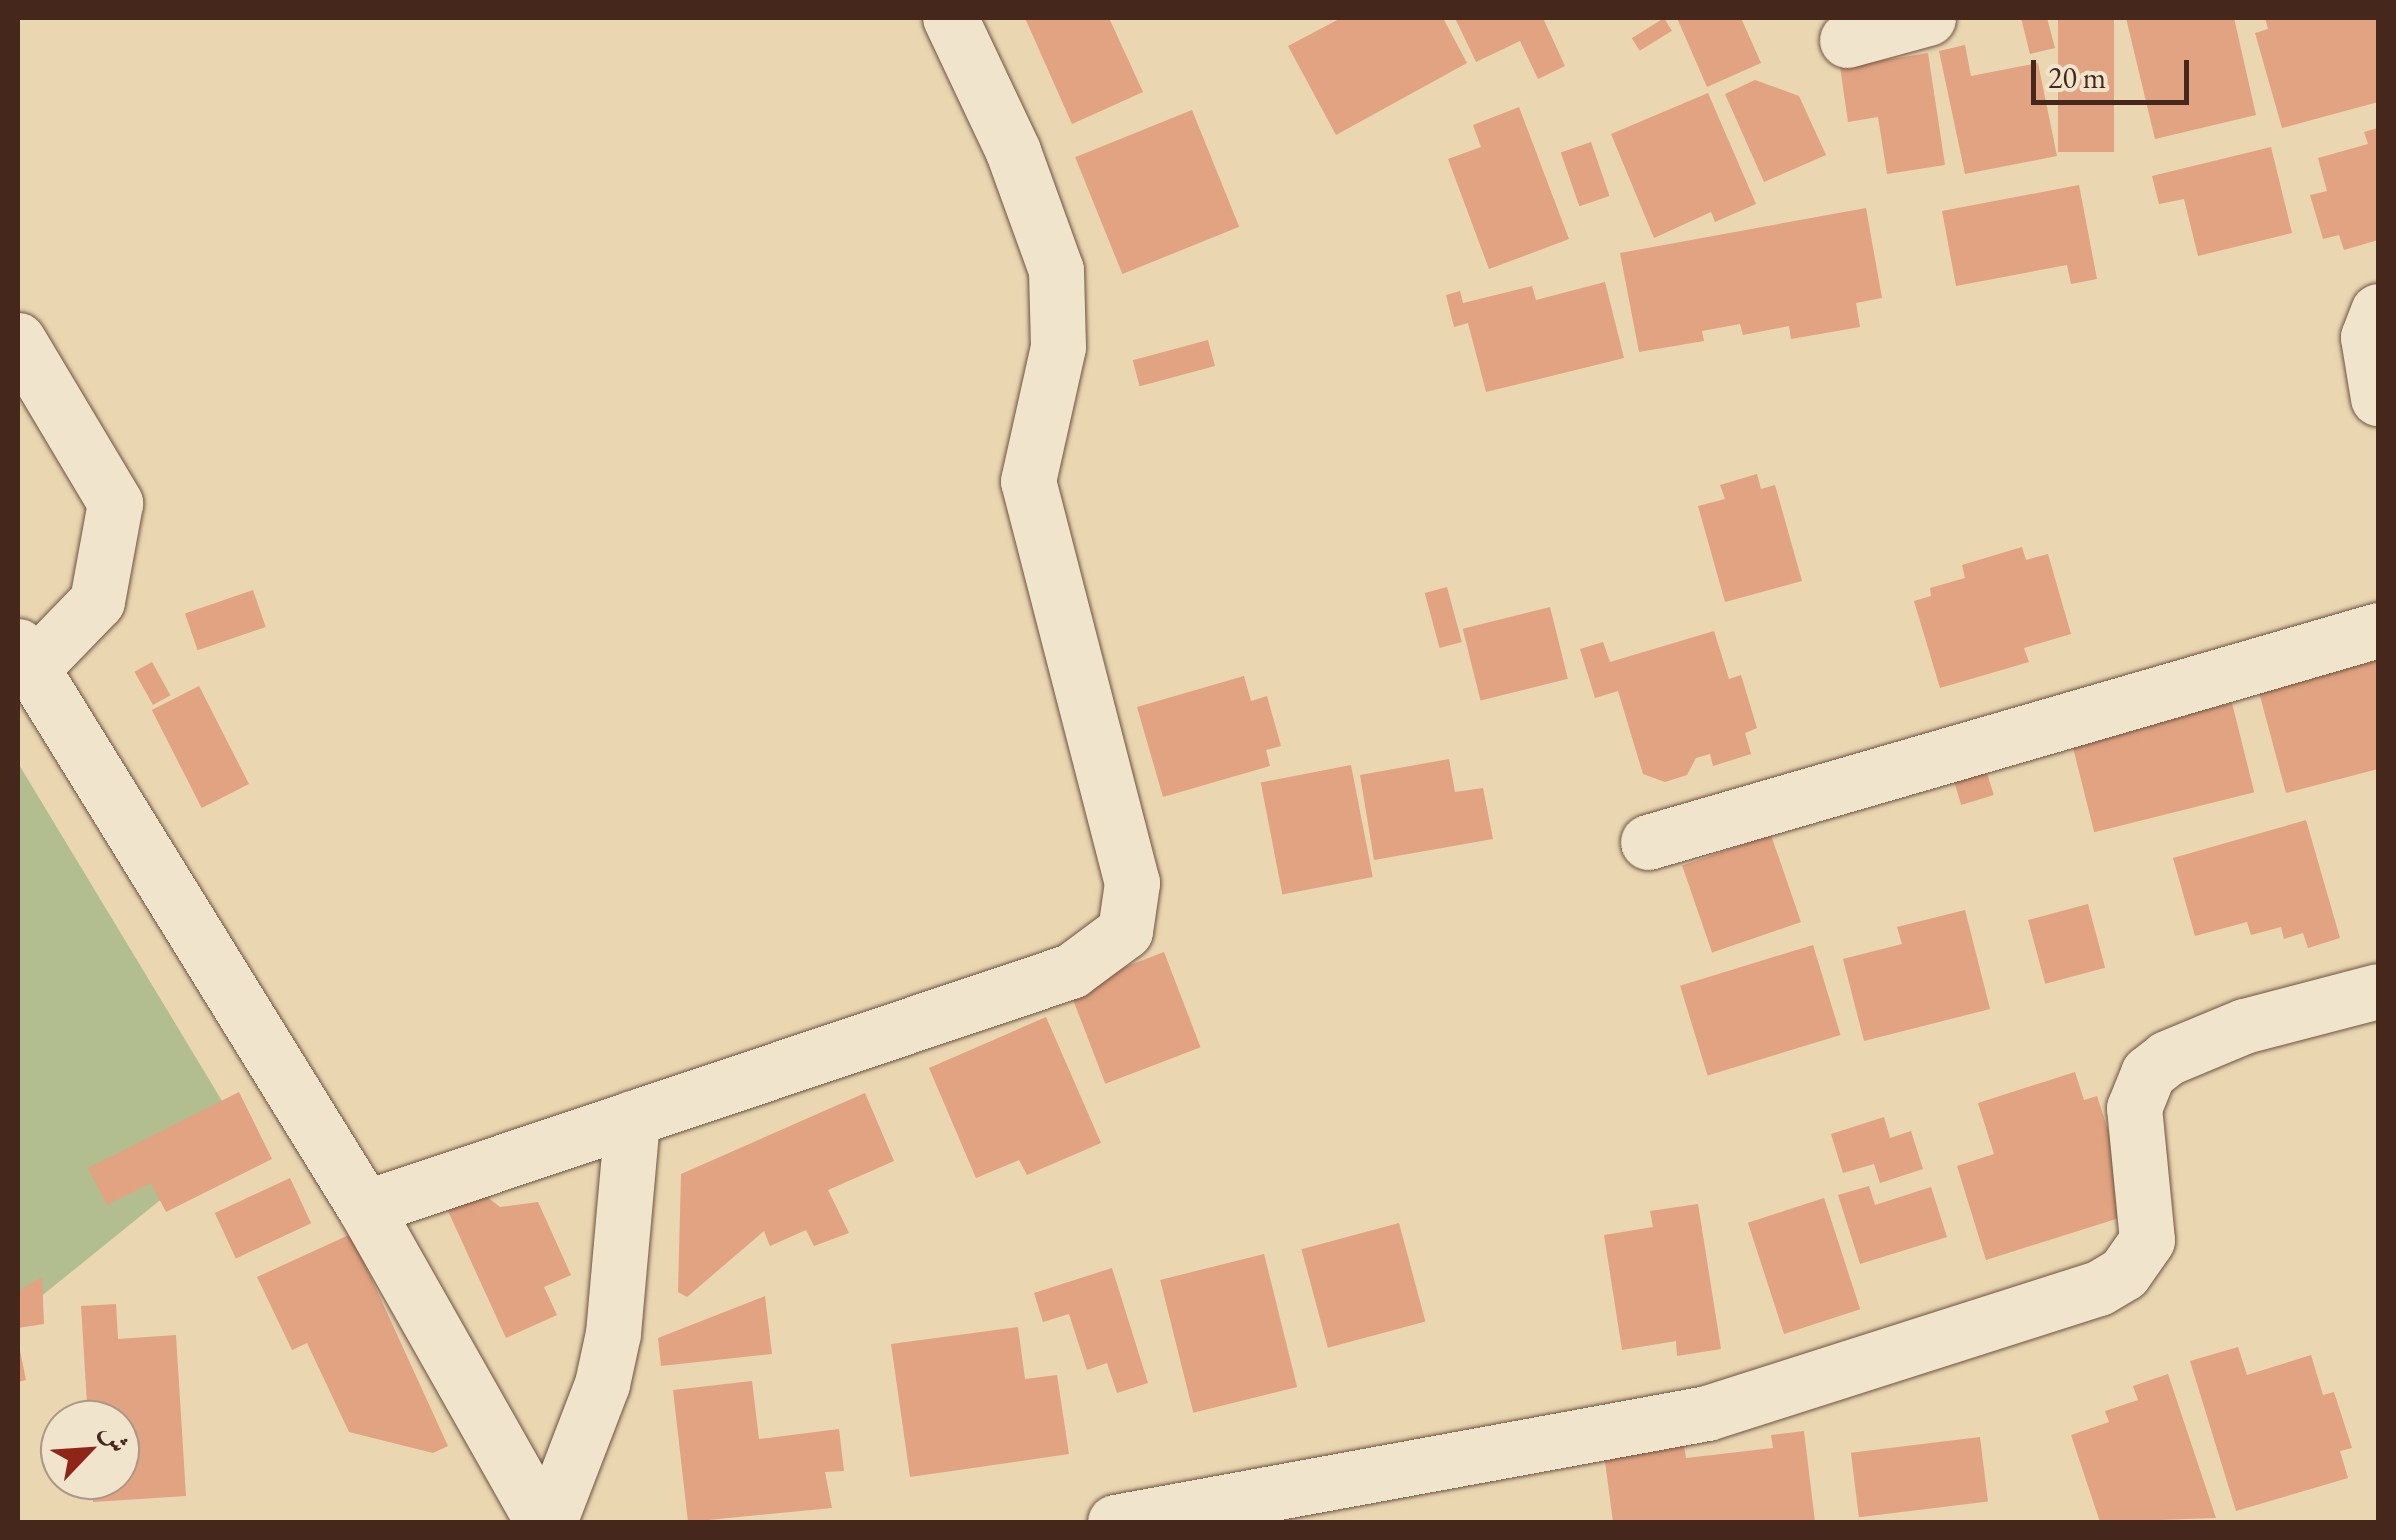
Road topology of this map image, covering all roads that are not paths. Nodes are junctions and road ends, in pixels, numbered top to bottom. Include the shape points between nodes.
1 (950, 18) edge
2 (1928, 18) edge
3 (1847, 40) dead end
4 (2378, 311) edge
5 (18, 340) edge
6 (2378, 398) edge
7 (2378, 630) edge
8 (25, 657) edge
9 (1648, 842) dead end
10 (2378, 990) edge
11 (632, 1118) junction
12 (365, 1208) junction
13 (546, 1522) edge
14 (1114, 1522) edge

1 - 11 street via 1013,151 1056,270 1058,347 1028,481 1132,883 1133,914 1112,947 1071,971
2 - 3 street
4 - 6 street via 2368,337
5 - 8 street via 115,503 97,602
7 - 9 street
8 - 12 street
10 - 14 street via 2244,1026 2167,1058 2148,1073 2134,1108 2147,1240 2139,1258 2099,1288 1707,1413
11 - 12 street
11 - 13 street via 609,1350
12 - 13 street

